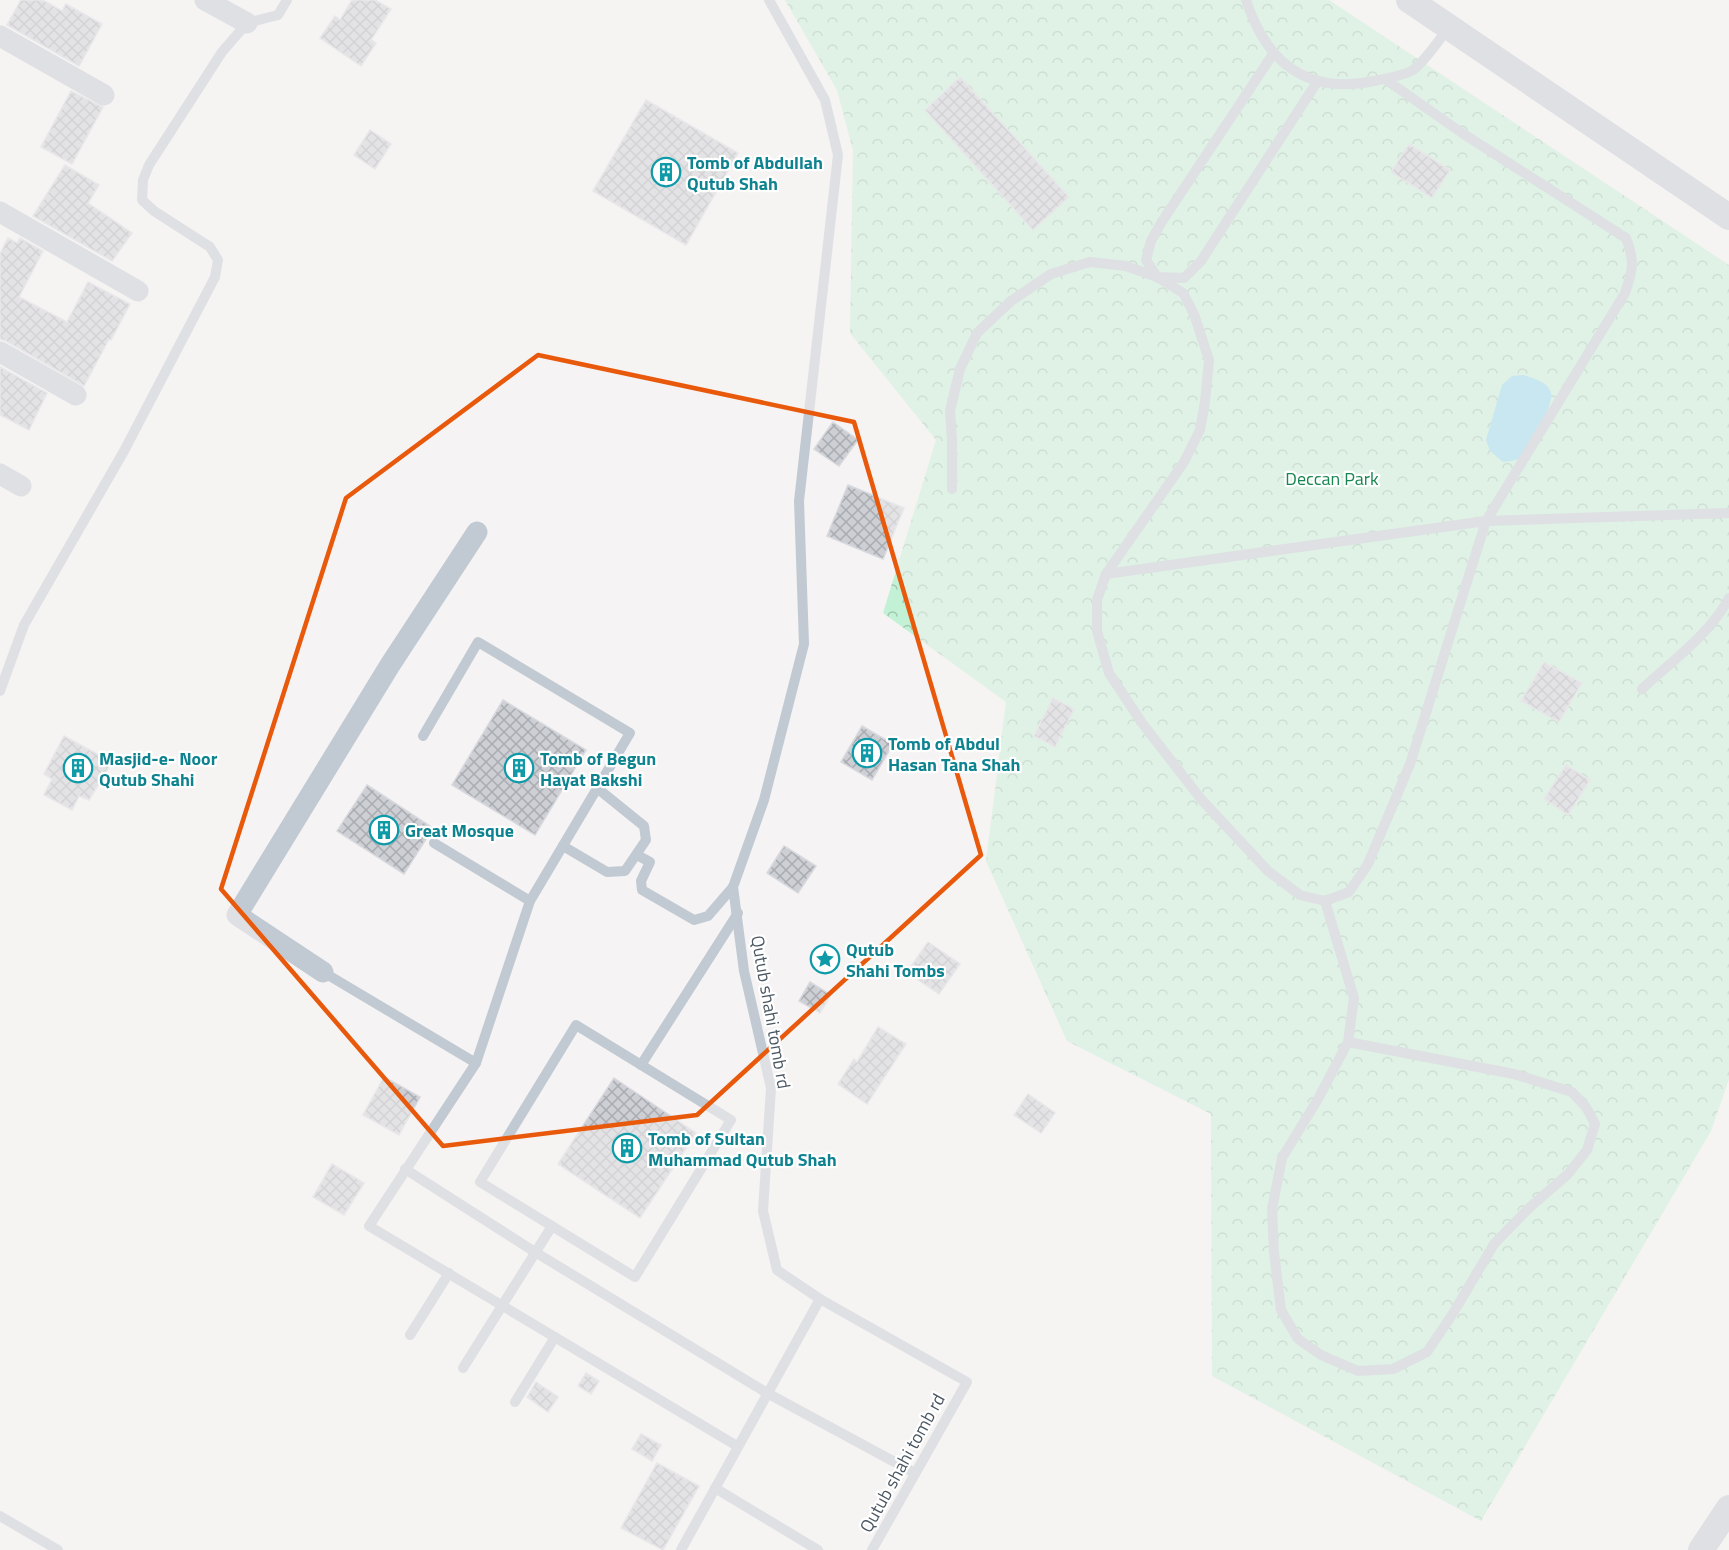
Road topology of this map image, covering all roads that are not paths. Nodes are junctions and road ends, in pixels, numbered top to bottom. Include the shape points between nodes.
1 (205, 0) edge
2 (287, 0) edge
3 (769, 0) edge
4 (1246, 0) edge
5 (1409, 0) edge
6 (247, 23) junction
7 (1449, 27) junction
8 (0, 36) edge
9 (1273, 54) junction
10 (1384, 79) junction
11 (1317, 82) junction
12 (104, 95) dead end
13 (1729, 217) edge
14 (3, 221) edge
15 (1157, 277) junction
16 (138, 291) dead end
17 (0, 352) edge
18 (76, 395) dead end
19 (0, 474) edge
20 (21, 486) dead end
21 (952, 489) dead end
22 (1729, 513) edge
23 (1486, 520) junction
24 (477, 532) dead end
25 (1106, 574) junction
26 (1729, 598) edge
27 (1642, 689) dead end
28 (0, 691) edge
29 (423, 736) dead end
30 (597, 788) junction
31 (434, 843) dead end
32 (563, 846) junction
33 (638, 855) junction
34 (733, 887) junction
35 (530, 900) junction
36 (1325, 901) junction
37 (738, 913) junction
38 (323, 972) joint
39 (1348, 1042) junction
40 (476, 1063) junction
41 (641, 1065) junction
42 (405, 1169) junction
43 (552, 1226) junction
44 (535, 1252) junction
45 (449, 1273) junction
46 (820, 1299) junction
47 (502, 1305) junction
48 (410, 1335) dead end
49 (555, 1337) junction
50 (463, 1368) dead end
51 (767, 1393) junction
52 (515, 1402) dead end
53 (737, 1446) junction
54 (915, 1473) junction
55 (715, 1488) junction
56 (1729, 1508) edge
57 (0, 1516) edge
58 (58, 1550) edge
59 (681, 1550) edge
60 (818, 1550) edge
61 (872, 1550) edge
62 (1701, 1550) edge

1 - 6 street
2 - 6 lane via 278,15
3 - 34 lane via 825,100 838,155 799,501 804,644 764,800
4 - 9 lane via 1252,19
5 - 7 street
6 - 28 lane via 222,52 143,180 142,200 210,247 218,260 215,277 124,451 24,625
7 - 10 lane via 1412,71
7 - 13 street
8 - 12 street
9 - 11 lane
9 - 15 lane via 1151,241 1146,260
10 - 11 lane via 1359,84
10 - 23 lane via 1626,238 1633,255 1625,293
11 - 15 lane via 1201,261 1184,278
14 - 16 street
15 - 21 lane via 1125,266 1090,262 1052,274 1011,301 977,333 960,369 950,411
15 - 25 lane via 1183,293 1194,314 1209,360 1205,402 1200,430 1184,462
17 - 18 street
19 - 20 street
22 - 23 lane
23 - 25 lane
23 - 36 lane via 1410,764 1368,864 1349,892
24 - 38 street via 390,665 237,915
25 - 36 lane via 1097,600 1097,631 1109,673 1201,799 1268,871 1300,895
26 - 27 lane via 1704,631
29 - 30 lane via 478,642 630,733
30 - 32 lane
30 - 33 lane via 644,826 646,840
31 - 35 lane
32 - 33 lane via 607,872 625,872
32 - 35 lane
33 - 34 lane via 650,862 641,881 642,890 694,920 708,916
34 - 37 lane, Qutub shahi tomb rd
35 - 40 lane
36 - 39 lane via 1354,998
37 - 41 lane
37 - 46 lane, Qutub shahi tomb rd via 744,971 771,1088 763,1211 777,1270
38 - 40 lane
39 - 39 lane via 1282,1158 1272,1209 1281,1310 1298,1339 1321,1354 1358,1371 1393,1369 1427,1352 1494,1244 1568,1174 1587,1150 1595,1124 1572,1092 1514,1074
40 - 42 lane
41 - 43 lane via 576,1025 480,1182
41 - 43 lane via 731,1120 635,1277
42 - 44 lane
42 - 45 lane via 369,1226
43 - 44 lane
44 - 47 lane
44 - 51 lane
45 - 47 lane
45 - 48 lane
46 - 51 lane
46 - 54 lane, Qutub shahi tomb rd via 967,1382
47 - 49 lane
47 - 50 lane
49 - 52 lane
49 - 53 lane
51 - 53 lane
51 - 54 lane
53 - 55 lane
54 - 61 lane, Qutub shahi tomb rd
55 - 59 lane
55 - 60 lane
56 - 62 street
57 - 58 lane

